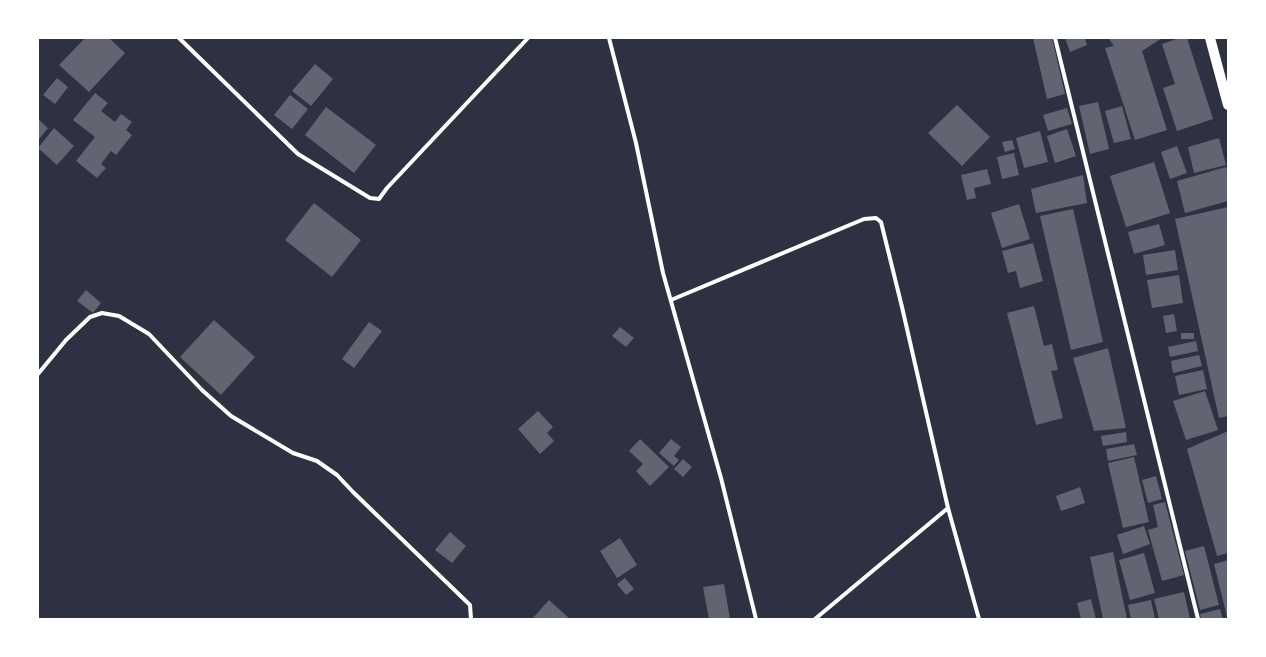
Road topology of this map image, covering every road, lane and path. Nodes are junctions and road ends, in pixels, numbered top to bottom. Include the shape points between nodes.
1 (179, 38) edge
2 (528, 38) edge
3 (609, 38) edge
4 (1055, 38) edge
5 (1210, 38) edge
6 (1228, 105) edge
7 (670, 300) junction
8 (38, 374) edge
9 (948, 508) junction
10 (471, 619) edge
11 (756, 619) edge
12 (815, 619) edge
13 (979, 619) edge
14 (1198, 619) edge

1 - 2 street via 298,154 370,198 379,199
3 - 7 street via 636,143
4 - 14 street
5 - 6 main road
7 - 9 street via 864,218 876,218 881,222
7 - 11 street via 721,478
8 - 10 street via 90,316 102,313 119,316 149,334 202,390 231,416 293,453 318,461 337,475 470,605
9 - 12 street
9 - 13 street

